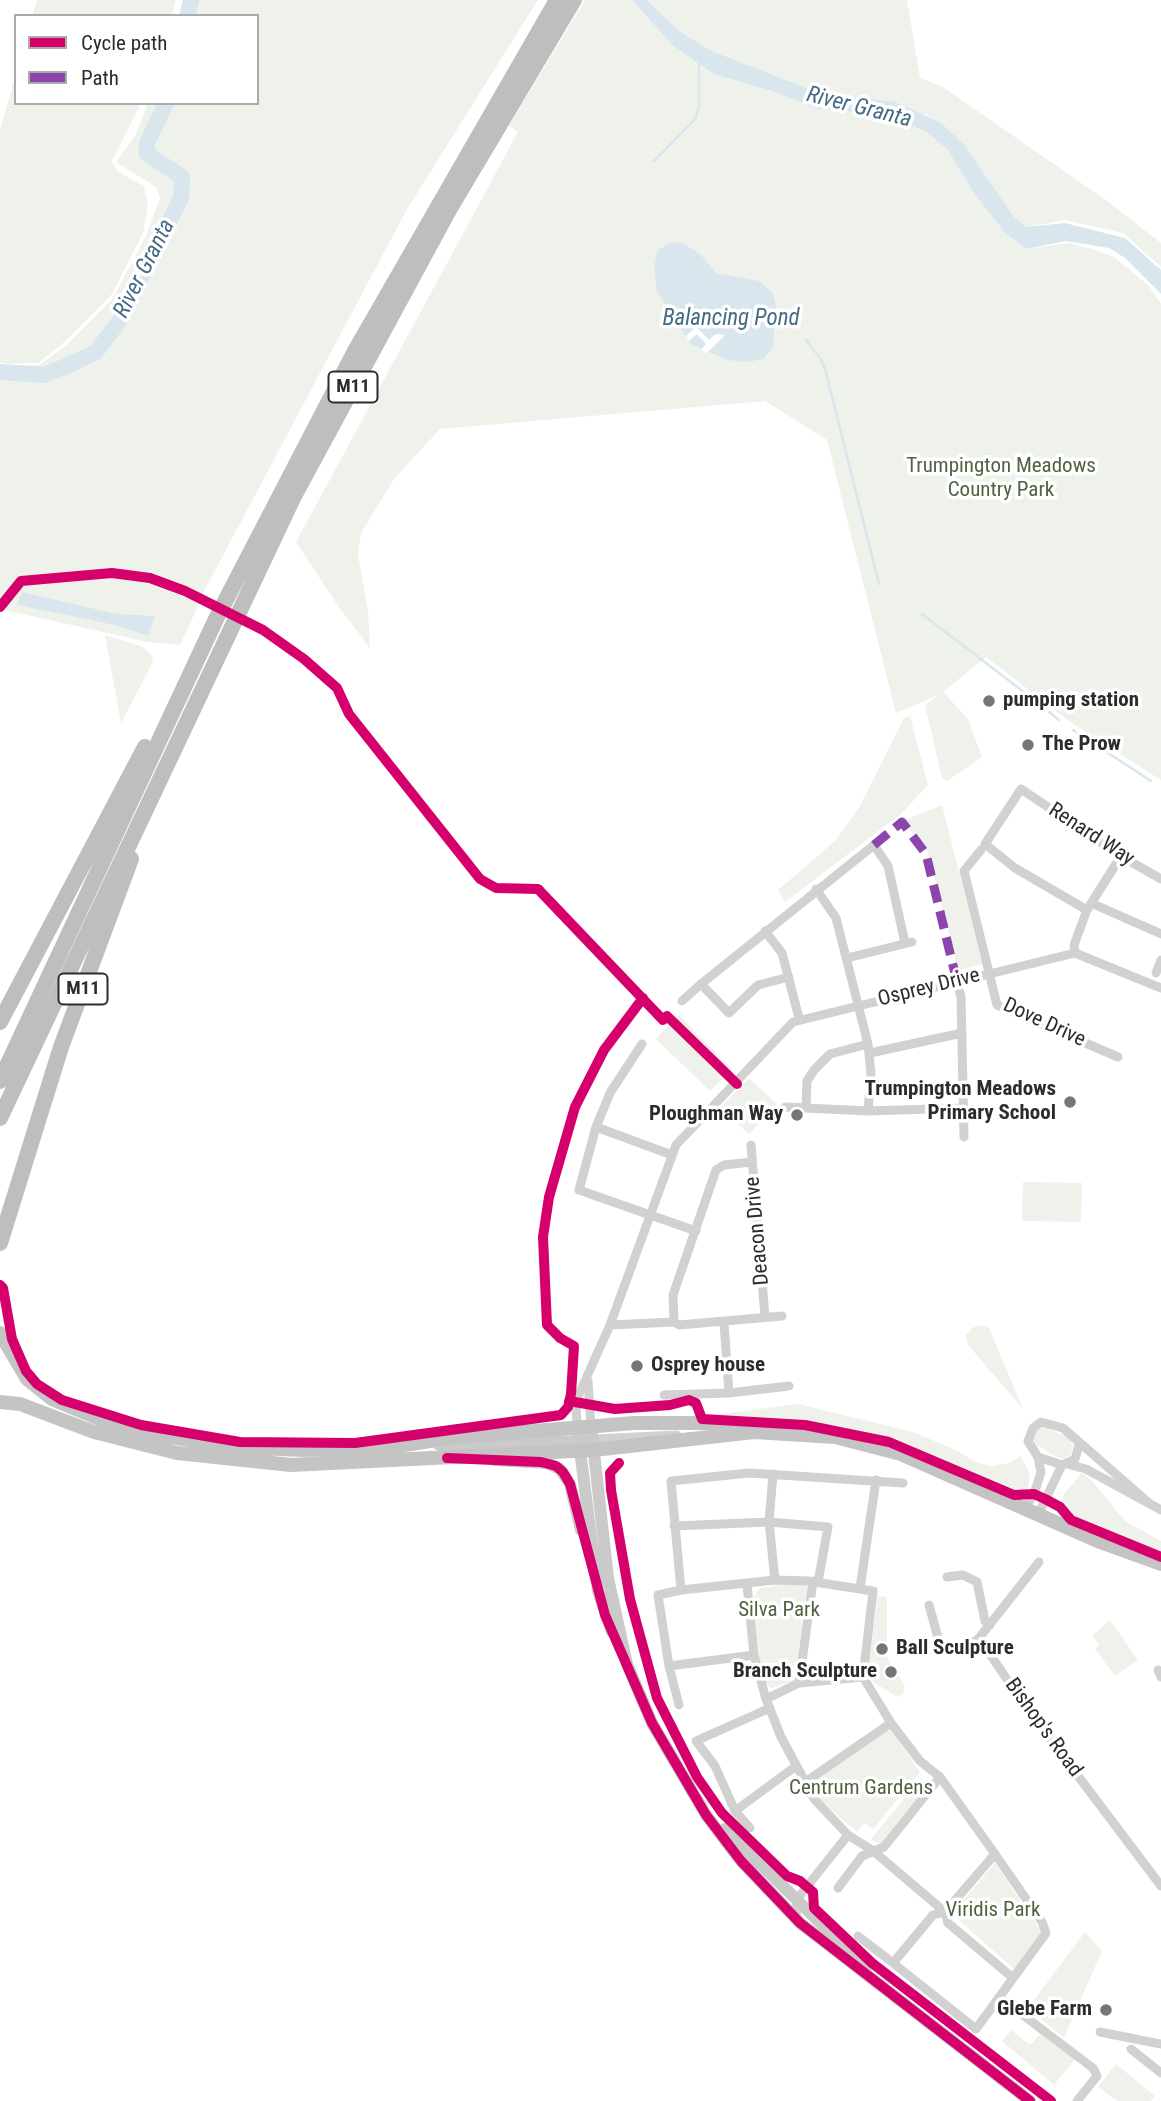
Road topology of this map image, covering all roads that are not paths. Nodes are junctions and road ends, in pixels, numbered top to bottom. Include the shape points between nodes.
1 (557, 0) edge
2 (574, 0) edge
3 (169, 718) junction
4 (155, 787) junction
5 (981, 850) dead end
6 (1121, 856) junction
7 (1161, 878) edge
8 (816, 889) junction
9 (1089, 906) junction
10 (765, 931) junction
11 (1161, 933) edge
12 (1074, 953) junction
13 (847, 958) junction
14 (1161, 960) edge
15 (1156, 973) dead end
16 (989, 974) junction
17 (789, 977) junction
18 (957, 982) junction
19 (701, 984) junction
20 (1161, 988) edge
21 (682, 1001) dead end
22 (858, 1005) junction
23 (799, 1018) junction
24 (0, 1022) edge
25 (962, 1033) junction
26 (642, 1044) dead end
27 (869, 1049) junction
28 (1118, 1057) dead end
29 (0, 1081) edge
30 (785, 1107) dead end
31 (806, 1108) junction
32 (963, 1108) junction
33 (868, 1111) junction
34 (0, 1118) edge
35 (596, 1127) junction
36 (964, 1137) dead end
37 (751, 1145) dead end
38 (672, 1155) junction
39 (752, 1162) junction
40 (651, 1216) junction
41 (696, 1231) junction
42 (0, 1243) edge
43 (782, 1316) dead end
44 (765, 1317) junction
45 (674, 1322) junction
46 (724, 1323) junction
47 (610, 1325) junction
48 (0, 1333) edge
49 (588, 1376) junction
50 (789, 1386) dead end
51 (729, 1393) junction
52 (664, 1395) dead end
53 (0, 1402) edge
54 (754, 1432) junction
55 (583, 1435) junction
56 (1079, 1445) junction
57 (1038, 1457) junction
58 (447, 1458) junction
59 (1065, 1464) junction
60 (773, 1474) junction
61 (876, 1480) junction
62 (903, 1483) dead end
63 (1150, 1504) junction
64 (1025, 1508) junction
65 (1161, 1510) edge
66 (1039, 1513) junction
67 (769, 1522) junction
68 (674, 1526) junction
69 (1039, 1562) dead end
70 (1161, 1564) edge
71 (947, 1577) dead end
72 (775, 1580) junction
73 (815, 1581) junction
74 (747, 1584) junction
75 (860, 1588) junction
76 (681, 1590) junction
77 (597, 1591) junction
78 (929, 1605) dead end
79 (990, 1625) junction
80 (979, 1638) junction
81 (754, 1655) junction
82 (627, 1664) junction
83 (669, 1666) junction
84 (863, 1677) junction
85 (799, 1683) junction
86 (768, 1703) junction
87 (679, 1705) dead end
88 (891, 1723) junction
89 (796, 1766) junction
90 (940, 1777) junction
91 (804, 1783) junction
92 (696, 1799) junction
93 (735, 1811) junction
94 (750, 1828) dead end
95 (848, 1835) junction
96 (872, 1850) junction
97 (995, 1854) junction
98 (1161, 1886) edge
99 (838, 1888) dead end
100 (797, 1899) junction
101 (944, 1912) junction
102 (796, 1919) junction
103 (858, 1936) dead end
104 (892, 1963) junction
105 (1013, 1978) junction
106 (891, 1994) junction
107 (999, 1997) junction
108 (1100, 2032) dead end
109 (1161, 2045) edge
110 (1131, 2049) dead end
111 (1161, 2073) edge
112 (1030, 2101) edge
113 (1077, 2101) edge

1 - 3 highway, M11 via 355,351
2 - 4 highway, M11 via 449,210 293,498
3 - 24 highway, M11 via 145,747
3 - 29 highway, M11
4 - 34 highway, M11
4 - 42 highway, M11 via 142,836 61,1047
5 - 16 street via 964,871
6 - 7 street, Renard Way
6 - 9 street
6 - 9 street, Renard Way via 1021,789 985,844 1015,868
8 - 10 street
8 - 13 street via 833,910
8 - 13 street via 874,845 888,866 909,942
9 - 11 street
9 - 12 street
10 - 17 street via 782,953
10 - 19 street
12 - 16 street, Osprey Drive
12 - 20 street
13 - 22 street
14 - 15 street
16 - 18 street, Osprey Drive
16 - 28 street, Dove Drive via 997,1004
17 - 19 street via 758,985 729,1013
17 - 23 street
18 - 22 street, Osprey Drive
18 - 25 street
19 - 21 street
22 - 23 street, Osprey Drive
22 - 27 street
23 - 38 street via 679,1139
25 - 27 street
25 - 32 street
26 - 35 street via 610,1093
27 - 31 street via 830,1054 807,1081
27 - 33 street
30 - 31 street
31 - 33 street
32 - 33 street
32 - 36 street
35 - 38 street
35 - 40 street via 579,1191
37 - 39 street, Deacon Drive
38 - 40 street
39 - 41 street via 716,1170
39 - 44 street, Deacon Drive
40 - 41 street
40 - 47 street
41 - 45 street via 673,1295
43 - 44 street
44 - 46 street
45 - 46 street
45 - 47 street
46 - 51 street
47 - 49 street
48 - 55 main road via 27,1379 52,1399 143,1431 262,1450
49 - 55 street
49 - 55 street via 576,1401
50 - 51 street
51 - 52 street
53 - 58 main road via 20,1404 123,1441 206,1458 291,1465
54 - 55 main road via 728,1436
54 - 55 main road via 716,1423
54 - 64 main road via 802,1433 864,1444 912,1459
55 - 58 main road
55 - 77 street
55 - 82 street
56 - 57 street via 1063,1427 1041,1422 1028,1441
56 - 59 street via 1075,1458
56 - 63 street
57 - 59 street
57 - 64 street via 1041,1472
58 - 77 street via 541,1462 560,1469 570,1484
59 - 63 street via 1086,1469
59 - 66 street
60 - 61 street
60 - 67 street
60 - 68 street via 718,1474 671,1481
61 - 62 street
61 - 75 street
63 - 65 street
64 - 66 main road
66 - 70 main road
67 - 68 street
67 - 72 street
67 - 73 street via 828,1527
68 - 76 street
69 - 79 street
71 - 79 street via 963,1575 977,1582 985,1621
72 - 73 street
72 - 74 street
73 - 75 street
73 - 85 street
74 - 76 street
74 - 81 street
75 - 84 street via 873,1591
76 - 83 street via 658,1595
77 - 82 street
78 - 80 street via 940,1645 962,1651
79 - 80 street
80 - 98 street, Bishop's Road
81 - 83 street
81 - 86 street
82 - 92 street via 652,1723
83 - 87 street
84 - 85 street
84 - 88 street
85 - 86 street
86 - 89 street
86 - 93 street via 696,1741 715,1766
88 - 90 street via 920,1761
88 - 91 street
89 - 91 street
89 - 93 street
90 - 96 street via 884,1847
90 - 97 street
91 - 95 street
92 - 100 street
92 - 102 street via 741,1861
93 - 94 street
95 - 96 street
95 - 100 street
96 - 99 street
96 - 101 street
97 - 101 street
97 - 105 street via 1046,1933
100 - 102 street
100 - 106 street
101 - 104 street via 933,1915
101 - 105 street via 948,1923
102 - 106 street
103 - 104 street
104 - 107 street via 976,2029
105 - 107 street
106 - 112 street
107 - 113 street via 1093,2068 1097,2076
108 - 109 street
110 - 111 street

